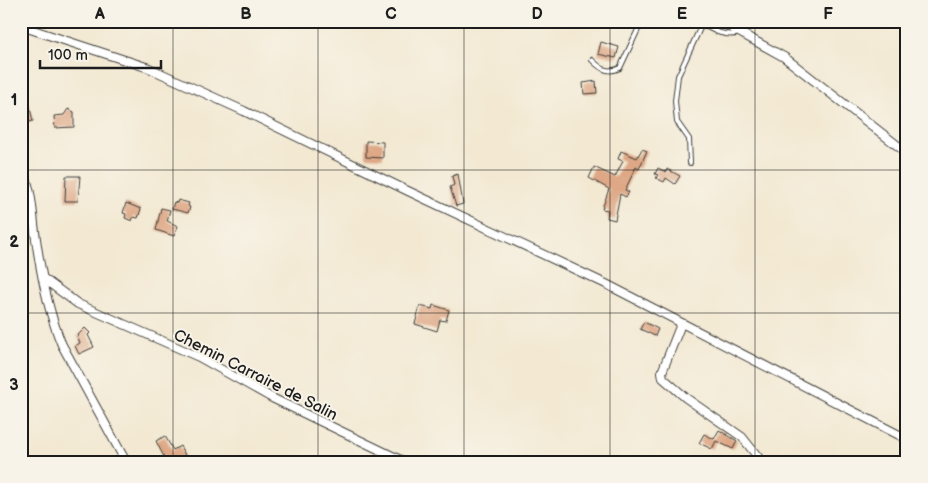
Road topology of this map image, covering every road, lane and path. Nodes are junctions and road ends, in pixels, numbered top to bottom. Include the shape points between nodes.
1 (642, 21) edge
2 (696, 21) edge
3 (719, 21) edge
4 (702, 24) junction
5 (21, 26) edge
6 (740, 33) junction
7 (592, 60) dead end
8 (907, 153) edge
9 (690, 163) dead end
10 (21, 168) edge
11 (44, 279) junction
12 (681, 324) junction
13 (907, 439) edge
14 (126, 462) edge
15 (406, 462) edge
16 (762, 462) edge

1 - 7 lane via 620,68 613,71 601,69
2 - 4 lane
3 - 6 street
4 - 6 lane via 718,34
4 - 9 lane via 678,76 675,100 677,122 689,139
5 - 12 street via 149,68 606,284
6 - 8 street via 784,58
10 - 11 street via 28,186
11 - 14 street via 54,326 62,345
11 - 15 street, Chemin Carraire de Salin via 78,304 199,357 272,398
12 - 13 street
12 - 16 street via 662,372 663,378 742,437

